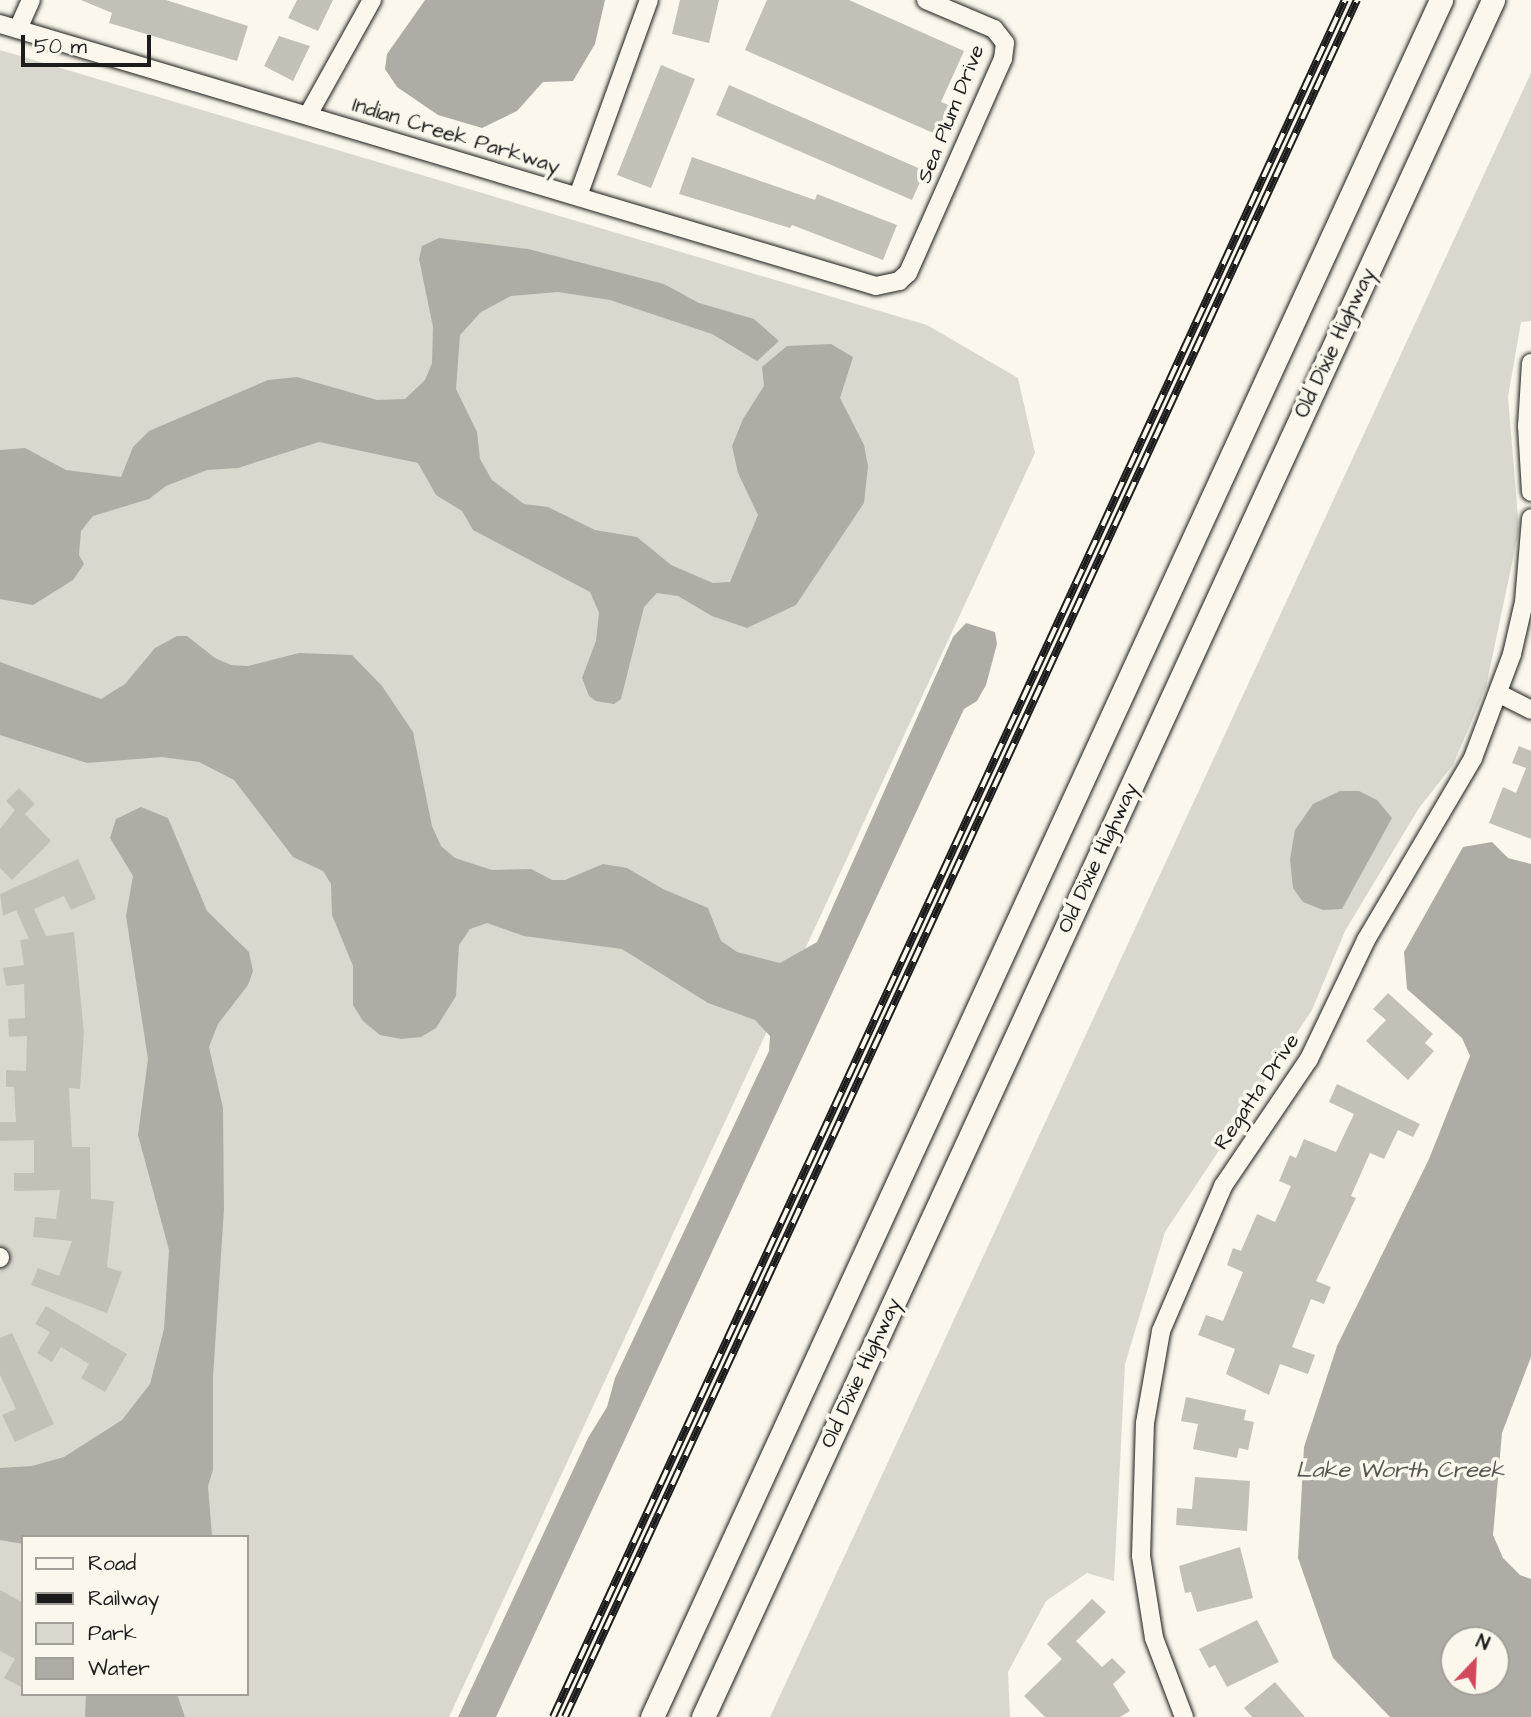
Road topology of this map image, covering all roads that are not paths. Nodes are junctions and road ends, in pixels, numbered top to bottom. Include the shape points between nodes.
1 (31, 0) edge
2 (372, 0) edge
3 (649, 0) edge
4 (926, 0) edge
5 (1441, 0) edge
6 (1493, 0) edge
7 (0, 24) edge
8 (18, 29) junction
9 (308, 115) junction
10 (578, 196) junction
11 (899, 281) joint
12 (1531, 363) edge
13 (1531, 472) edge
14 (1531, 492) edge
15 (1531, 518) edge
16 (1500, 694) junction
17 (1531, 710) edge
18 (652, 1717) edge
19 (703, 1717) edge
20 (1184, 1717) edge

1 - 8 street
2 - 9 street
3 - 10 street
4 - 11 street, Sea Plum Drive via 994,29 1005,43 1003,59 908,273
5 - 18 main road
6 - 19 main road, Old Dixie Highway
7 - 8 street, Indian Creek Parkway
8 - 9 street, Indian Creek Parkway
9 - 10 street, Indian Creek Parkway
10 - 11 street, Indian Creek Parkway via 876,286
12 - 13 street via 1527,426
13 - 14 street
15 - 16 street, Regatta Drive via 1524,602
16 - 17 street
16 - 20 street, Regatta Drive via 1473,758 1366,940 1310,1059 1223,1186 1161,1331 1145,1423 1141,1556 1154,1638

